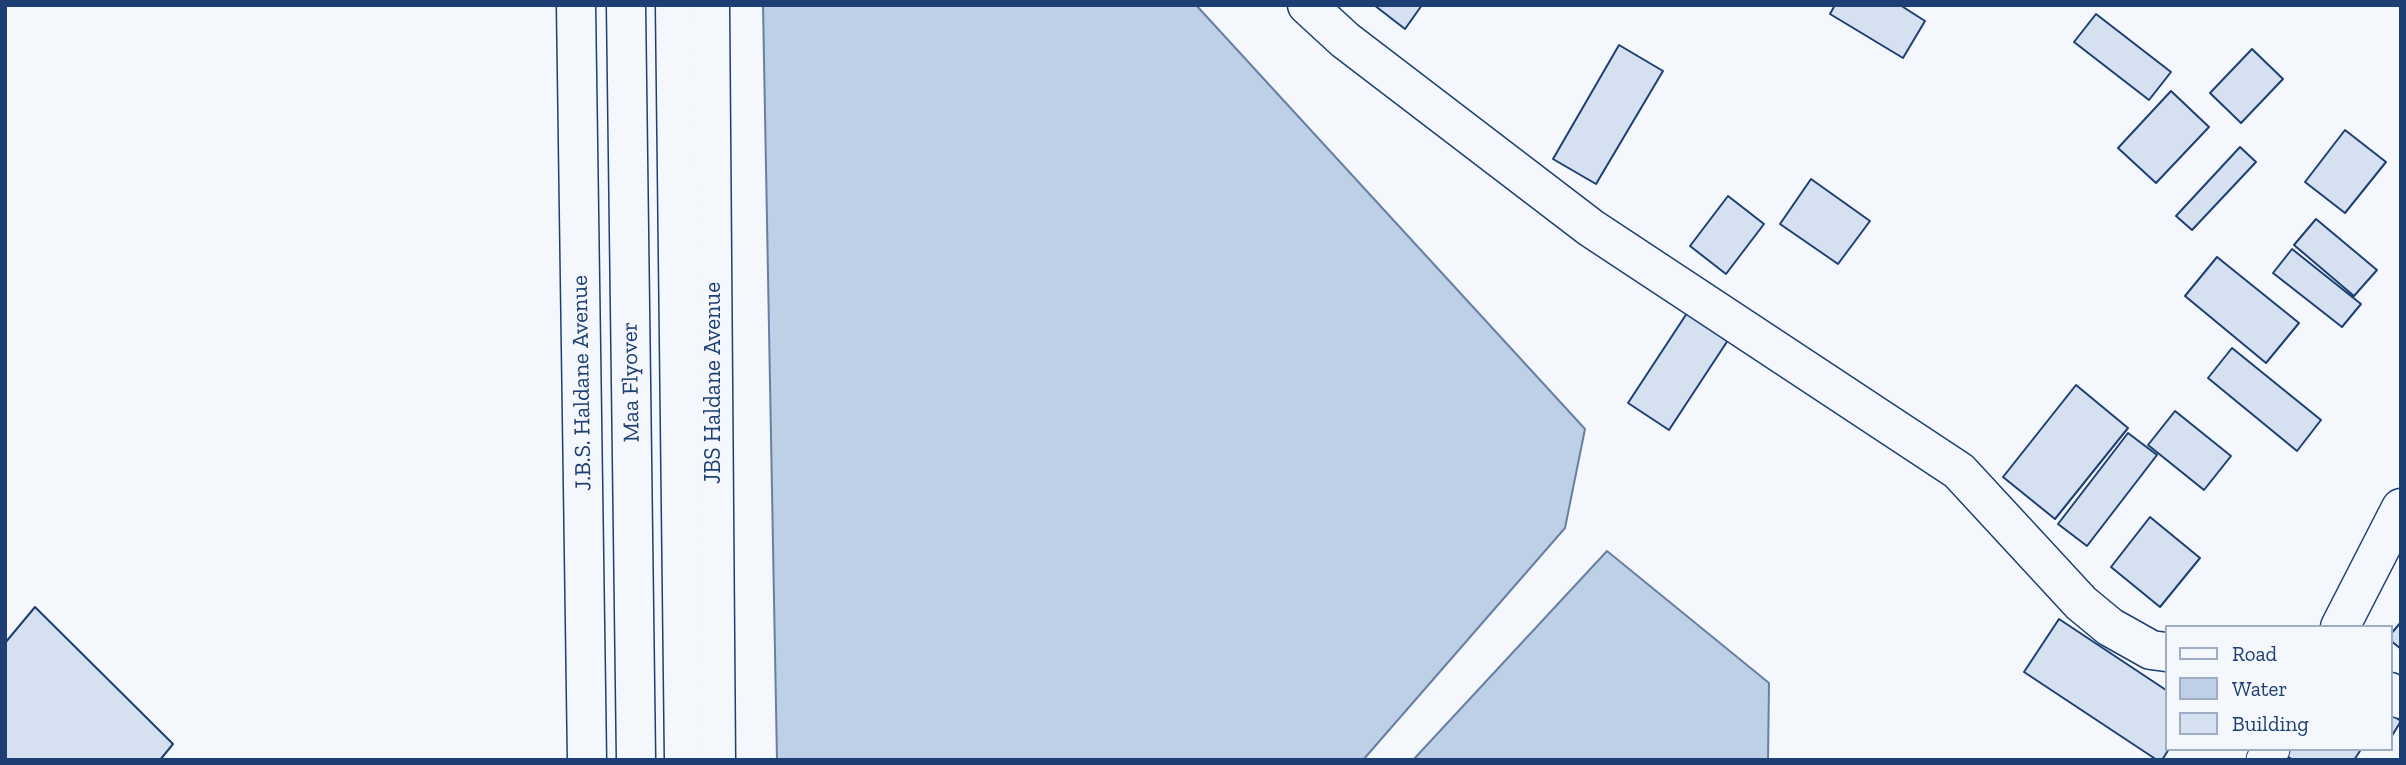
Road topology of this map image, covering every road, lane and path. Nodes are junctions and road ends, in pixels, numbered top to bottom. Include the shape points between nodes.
1 (576, 5) edge
2 (626, 5) edge
3 (675, 5) edge
4 (710, 5) edge
5 (1307, 5) edge
6 (2401, 508) edge
7 (2341, 625) edge
8 (2164, 652) edge
9 (587, 760) edge
10 (636, 760) edge
11 (684, 760) edge
12 (716, 760) edge

1 - 9 main road, J.B.S. Haldane Avenue
2 - 10 main road, Maa Flyover
3 - 11 main road
4 - 12 main road, JBS Haldane Avenue
5 - 8 main road via 1345,40 1591,228 1959,471 2081,603 2151,650
6 - 7 main road

